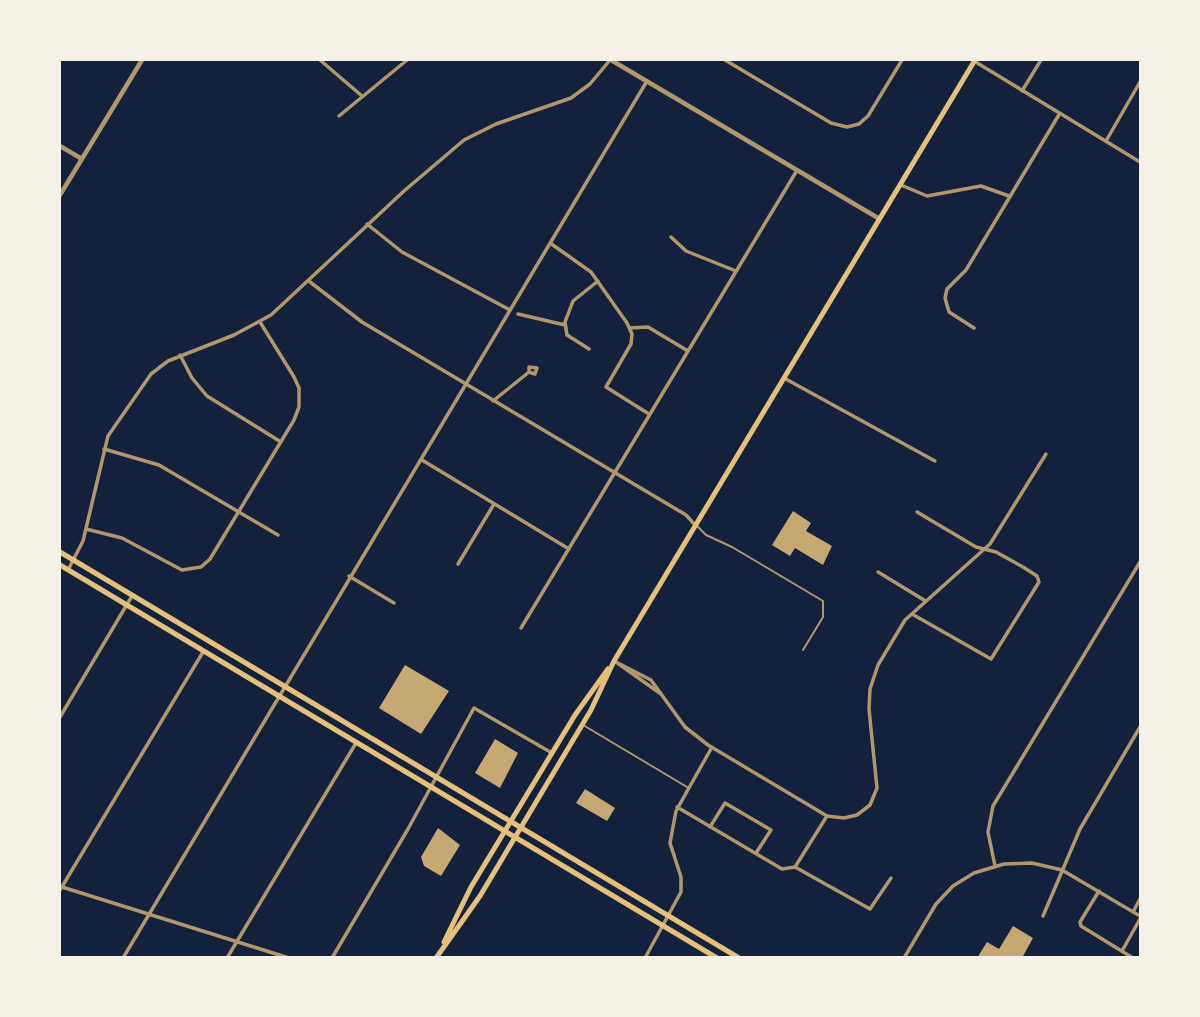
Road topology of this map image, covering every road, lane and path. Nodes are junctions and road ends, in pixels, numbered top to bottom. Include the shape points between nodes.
1 (142, 60) edge
2 (320, 60) edge
3 (407, 60) edge
4 (610, 60) edge
5 (725, 60) edge
6 (902, 60) edge
7 (974, 60) edge
8 (1041, 60) edge
9 (648, 81) junction
10 (1140, 82) edge
11 (1022, 91) junction
12 (362, 96) junction
13 (1060, 113) junction
14 (339, 116) dead end
15 (1106, 141) junction
16 (60, 145) edge
17 (82, 159) junction
18 (1140, 162) edge
19 (796, 172) junction
20 (899, 183) junction
21 (60, 195) edge
22 (1010, 196) junction
23 (878, 218) junction
24 (367, 224) junction
25 (671, 237) dead end
26 (550, 243) junction
27 (736, 271) junction
28 (309, 281) junction
29 (598, 281) junction
30 (510, 310) junction
31 (518, 314) dead end
32 (260, 322) junction
33 (565, 325) junction
34 (629, 328) junction
35 (974, 328) dead end
36 (589, 349) dead end
37 (688, 351) junction
38 (180, 355) junction
39 (528, 372) dead end
40 (784, 378) junction
41 (464, 384) junction
42 (493, 401) junction
43 (650, 414) junction
44 (281, 442) junction
45 (104, 449) junction
46 (1046, 454) dead end
47 (422, 460) junction
48 (935, 461) dead end
49 (614, 473) junction
50 (494, 504) junction
51 (239, 511) junction
52 (917, 512) dead end
53 (695, 525) junction
54 (86, 529) junction
55 (278, 535) dead end
56 (569, 549) junction
57 (986, 549) junction
58 (60, 552) edge
59 (74, 561) junction
60 (1140, 562) edge
61 (458, 564) dead end
62 (60, 565) edge
63 (68, 570) junction
64 (878, 572) dead end
65 (349, 576) junction
66 (132, 595) junction
67 (925, 601) junction
68 (394, 603) dead end
69 (126, 605) junction
70 (911, 614) junction
71 (521, 628) dead end
72 (203, 650) junction
73 (803, 650) dead end
74 (614, 660) junction
75 (285, 687) junction
76 (280, 696) junction
77 (60, 717) edge
78 (582, 725) junction
79 (1140, 727) edge
80 (357, 742) junction
81 (712, 747) junction
82 (552, 753) junction
83 (436, 776) junction
84 (431, 786) junction
85 (687, 787) junction
86 (677, 807) junction
87 (829, 816) junction
88 (511, 821) junction
89 (521, 826) junction
90 (710, 827) junction
91 (506, 830) junction
92 (515, 836) junction
93 (756, 853) junction
94 (995, 866) junction
95 (796, 867) junction
96 (1062, 870) junction
97 (891, 878) dead end
98 (60, 888) edge
99 (1099, 891) junction
100 (1140, 899) edge
101 (1133, 912) junction
102 (149, 914) junction
103 (670, 916) junction
104 (1043, 916) dead end
105 (1140, 918) edge
106 (664, 926) junction
107 (236, 942) junction
108 (442, 948) junction
109 (1122, 951) junction
110 (123, 957) edge
111 (227, 957) edge
112 (289, 957) edge
113 (331, 957) edge
114 (436, 957) edge
115 (645, 957) edge
116 (717, 957) edge
117 (739, 957) edge
118 (904, 957) edge
119 (1133, 957) edge

1 - 17 street
2 - 12 street
3 - 12 street
4 - 9 street
4 - 24 street via 571,98 464,140
5 - 6 street via 834,125 853,127 864,121
7 - 11 street
7 - 20 main road
8 - 11 street
9 - 19 street
9 - 26 street
10 - 15 street
11 - 13 street
12 - 14 street
13 - 15 street
13 - 22 street
15 - 18 street
16 - 17 street
17 - 21 street
19 - 23 street
19 - 27 street
20 - 22 street via 927,196 981,186
20 - 23 main road
22 - 35 street via 945,294 949,312
23 - 40 main road
24 - 28 street
24 - 30 street via 402,252
25 - 27 street via 686,251
26 - 29 street via 584,265
26 - 30 street
27 - 37 street
28 - 32 street
28 - 41 street via 348,313
29 - 33 street via 573,301
29 - 34 street
30 - 41 street
31 - 33 street
32 - 38 street
32 - 44 street via 299,388 298,413
33 - 36 street via 567,335
34 - 37 street via 648,327
34 - 43 street via 631,344 606,387
37 - 43 street
38 - 44 street via 207,396
38 - 45 street via 142,384
39 - 42 street
40 - 48 street
40 - 53 main road
41 - 42 street
41 - 47 street
42 - 49 street
43 - 49 street
44 - 51 street
45 - 51 street via 159,465
45 - 54 street
46 - 57 street
47 - 50 street
47 - 65 street
49 - 53 street
49 - 56 street
50 - 56 street
50 - 61 street
51 - 54 street via 211,558 201,567 182,570 122,538
51 - 55 street
52 - 57 street
53 - 73 lane via 823,601 824,617
53 - 74 main road
54 - 59 street
56 - 71 street
57 - 67 street
57 - 70 street via 1023,567 1039,582 991,659
58 - 59 main road
59 - 63 street
59 - 66 main road
60 - 94 street via 993,806 988,832
62 - 63 main road
63 - 69 main road
64 - 67 street
65 - 68 street
65 - 75 street
66 - 69 street
66 - 75 main road
67 - 70 street
69 - 72 main road
69 - 77 street
70 - 87 street via 882,657 870,689 876,795 857,816
72 - 76 main road
72 - 98 street
74 - 78 main road
74 - 81 street via 662,695 688,730
74 - 82 main road
75 - 76 street
75 - 83 main road
76 - 80 main road
76 - 102 street
78 - 85 lane
78 - 89 main road
79 - 96 street via 1085,820
80 - 84 main road
80 - 107 street
81 - 85 street
81 - 87 street
82 - 83 street via 474,708
82 - 88 main road
83 - 84 street
83 - 88 main road
84 - 91 main road
84 - 113 street
85 - 86 street
86 - 90 street
86 - 103 street via 670,843 681,888
87 - 95 street
88 - 89 main road
88 - 91 main road
89 - 92 main road
89 - 103 main road
90 - 93 street
90 - 93 street via 725,803 771,830
91 - 92 main road
91 - 108 main road
92 - 106 main road
92 - 108 main road via 469,913
93 - 95 street via 782,869
94 - 96 street via 1023,862
94 - 118 street via 967,877 942,897
95 - 97 street via 870,909
96 - 99 street
96 - 104 street
98 - 102 street
99 - 101 street
99 - 109 street via 1081,926
100 - 101 street
101 - 105 street
102 - 107 street
102 - 110 street
103 - 106 street
103 - 117 main road
105 - 109 street
106 - 115 street
106 - 116 main road
107 - 111 street
107 - 112 street
108 - 114 main road
109 - 119 street

